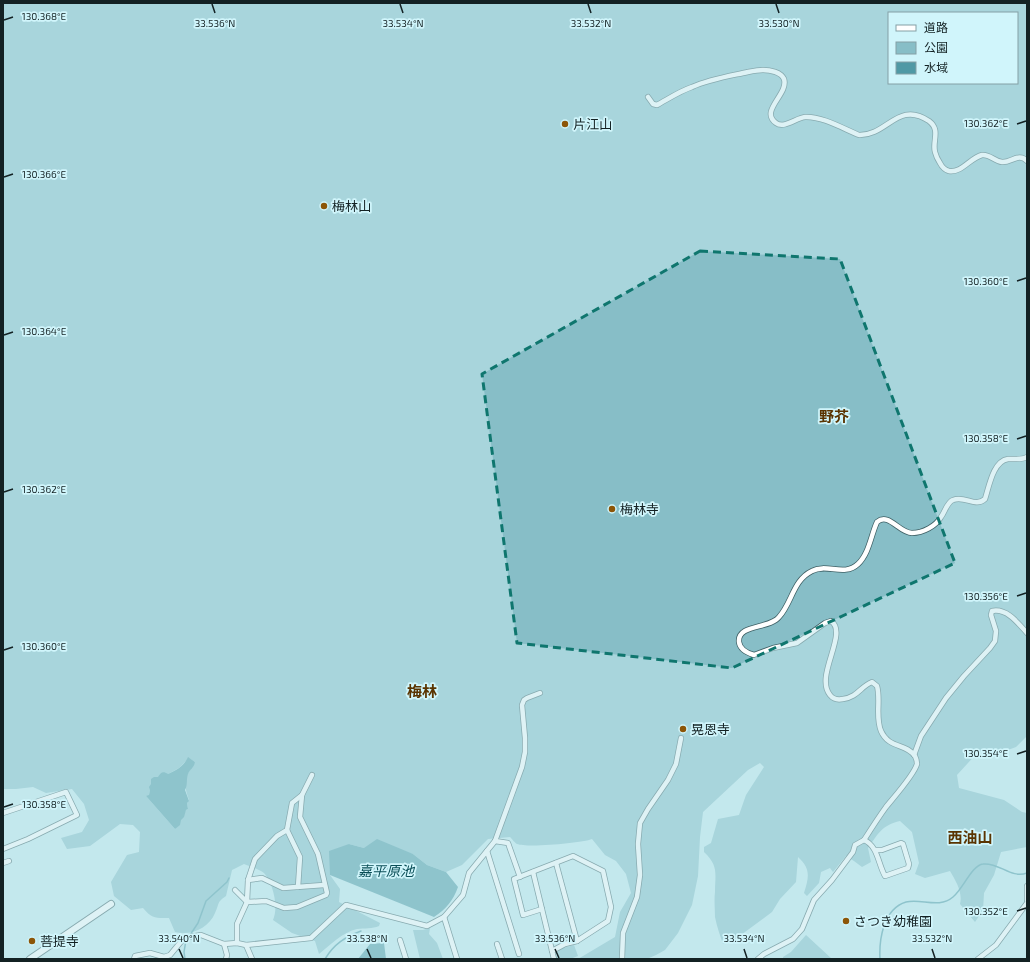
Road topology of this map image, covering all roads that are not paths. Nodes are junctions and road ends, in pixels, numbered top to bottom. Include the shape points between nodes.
1 (648, 97) dead end
2 (1027, 161) edge
3 (1027, 457) edge
4 (1027, 633) edge
5 (540, 693) dead end
6 (681, 738) dead end
7 (914, 755) junction
8 (312, 775) dead end
9 (302, 795) junction
10 (3, 813) edge
11 (287, 830) junction
12 (864, 840) junction
13 (495, 841) junction
14 (3, 849) edge
15 (875, 850) junction
16 (487, 851) junction
17 (9, 861) dead end
18 (3, 863) edge
19 (556, 863) junction
20 (533, 872) junction
21 (520, 877) junction
22 (248, 880) junction
23 (324, 885) junction
24 (1027, 886) edge
25 (298, 887) junction
26 (235, 890) dead end
27 (247, 902) junction
28 (1027, 902) edge
29 (111, 904) dead end
30 (542, 909) junction
31 (444, 917) junction
32 (400, 940) dead end
33 (577, 941) junction
34 (237, 943) junction
35 (224, 944) junction
36 (246, 944) junction
37 (497, 944) dead end
38 (552, 951) junction
39 (520, 954) dead end
40 (30, 959) edge
41 (134, 959) edge
42 (226, 959) edge
43 (252, 959) edge
44 (406, 959) edge
45 (457, 959) edge
46 (502, 959) edge
47 (554, 959) edge
48 (622, 959) edge
49 (758, 959) edge
50 (978, 959) edge

1 - 2 street via 657,105 692,86 731,75 762,70 774,71 784,79 785,86 771,113 772,118 779,124 810,117 864,136 904,115 913,114 931,122 936,136 934,152 948,171 960,168 982,155 989,155 1002,162 1021,157
3 - 7 street via 1006,460 994,469 986,499 982,502 960,499 950,501 940,519 927,529 918,532 904,531 889,520 880,520 860,563 849,570 819,568 808,573 798,583 779,618 740,634 739,646 754,655 792,645 831,621 836,637 826,672 828,694 838,700 844,699 857,694 868,683 875,683 878,691 878,724 886,740 909,750
4 - 7 street via 1004,612 992,610 995,641 946,698 921,736
5 - 13 street via 527,698 522,705 525,752
6 - 48 street via 676,764 640,823 640,875 637,897 623,933
7 - 12 street via 917,760 914,771
8 - 9 street
9 - 11 street via 292,803
9 - 23 street via 300,817 318,854
10 - 14 street via 66,792 77,815 28,840
11 - 22 street via 255,859
11 - 25 street via 300,858
12 - 15 street
12 - 49 street via 856,845 814,900 802,929 793,939
13 - 16 street
13 - 21 street via 508,843
15 - 15 street via 903,844 908,868 885,876
16 - 31 street via 469,873 464,895
16 - 39 street
17 - 18 street
19 - 20 street
19 - 33 street
19 - 33 street via 573,856 603,871 611,907 608,921
20 - 21 street
20 - 30 street
21 - 30 street via 514,879 523,915
22 - 25 street via 262,878 283,888
22 - 27 street
23 - 25 street
23 - 27 street via 326,895 297,907 284,908 266,900
24 - 28 street
26 - 27 street
27 - 34 street via 237,924
28 - 50 street via 996,945
29 - 40 street
30 - 38 street
31 - 36 street via 427,926 346,905 311,938
31 - 45 street
32 - 44 street
33 - 38 street
34 - 35 street
34 - 36 street
35 - 41 street via 201,936 184,938 170,955 164,957 150,953 135,956
35 - 42 street
36 - 43 street
37 - 46 street
38 - 47 street

